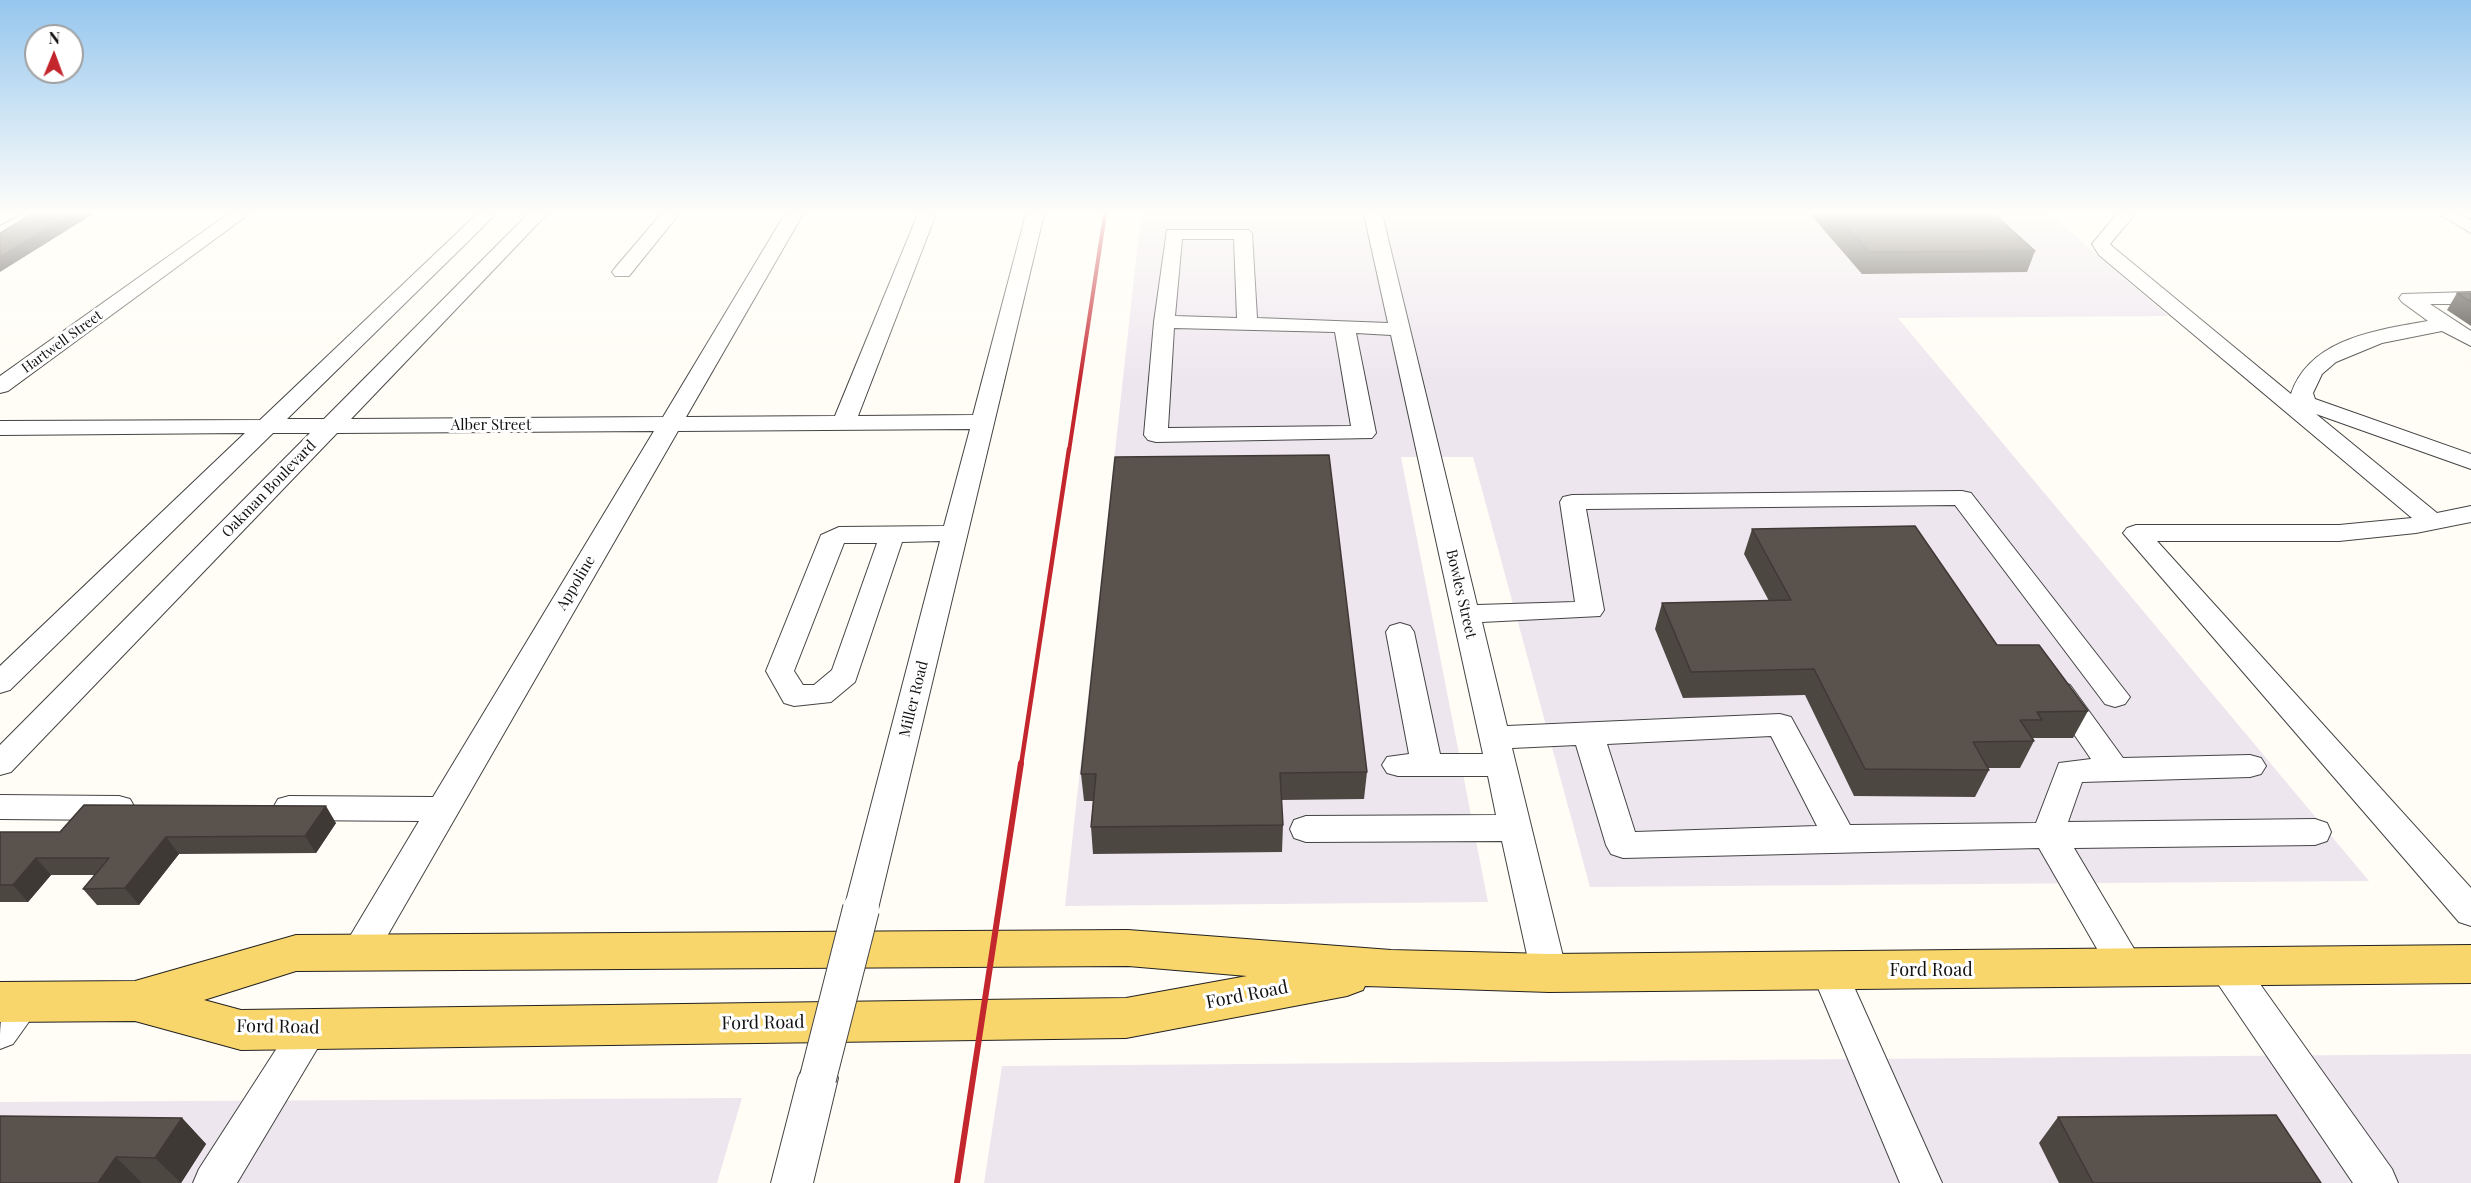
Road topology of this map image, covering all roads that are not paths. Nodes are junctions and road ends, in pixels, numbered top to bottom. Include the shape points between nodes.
1 (163, 269) edge
2 (429, 269) edge
3 (484, 269) edge
4 (624, 269) edge
5 (761, 269) edge
6 (905, 269) edge
7 (1021, 269) edge
8 (1169, 269) edge
9 (1245, 269) edge
10 (1386, 269) edge
11 (2129, 269) edge
12 (622, 272) dead end
13 (2471, 298) edge
14 (1164, 322) junction
15 (1247, 324) junction
16 (2445, 324) junction
17 (1344, 326) junction
18 (1400, 330) junction
19 (2471, 340) edge
20 (0, 386) edge
21 (2299, 405) junction
22 (983, 422) junction
23 (844, 423) junction
24 (670, 424) junction
25 (264, 426) junction
26 (331, 426) junction
27 (0, 428) edge
28 (2471, 462) edge
29 (2471, 514) edge
30 (2432, 522) junction
31 (955, 533) junction
32 (892, 535) junction
33 (1465, 614) junction
34 (1400, 632) dead end
35 (0, 683) edge
36 (2056, 686) edge
37 (2115, 697) dead end
38 (1588, 733) junction
39 (1496, 752) junction
40 (0, 764) edge
41 (2250, 766) dead end
42 (2115, 770) junction
43 (0, 807) edge
44 (150, 808) edge
45 (256, 808) edge
46 (443, 809) junction
47 (1513, 828) junction
48 (1306, 829) dead end
49 (2315, 832) dead end
50 (2048, 834) junction
51 (1840, 838) junction
52 (2471, 912) edge
53 (358, 953) junction
54 (2471, 964) edge
55 (2227, 967) junction
56 (1391, 969) junction
57 (2128, 969) junction
58 (1829, 971) junction
59 (1549, 973) junction
60 (135, 1001) junction
61 (8, 1012) edge
62 (310, 1029) junction
63 (214, 1183) edge
64 (792, 1183) edge
65 (1921, 1183) edge
66 (2377, 1183) edge

1 - 20 street, Hartwell Street
2 - 25 street
3 - 26 street, Oakman Boulevard
4 - 12 street
5 - 24 street, Appoline
6 - 23 street
7 - 22 street, Miller Road
8 - 14 street
9 - 15 street
10 - 18 street, Bowles Street
11 - 21 street
13 - 16 street via 2409,298
14 - 15 street
14 - 17 street via 1156,435 1364,433
15 - 17 street
16 - 19 street
16 - 21 street via 2366,342 2332,356 2314,369
17 - 18 street
18 - 33 street, Bowles Street
21 - 28 street
21 - 30 street
22 - 23 street, Alber Street
22 - 31 street, Miller Road
23 - 24 street, Alber Street
24 - 26 street, Alber Street
24 - 46 street, Appoline
25 - 26 street, Alber Street
25 - 27 street, Alber Street
25 - 35 street
26 - 40 street, Oakman Boulevard
29 - 30 street
30 - 52 street via 2339,533 2136,533
31 - 32 street
31 - 64 street, Miller Road, bridge
32 - 32 street via 839,535 830,540 780,671 794,696 821,696 845,675
33 - 37 street via 1590,610 1572,502 1962,498
33 - 39 street, Bowles Street
34 - 39 street via 1413,765
36 - 42 street
38 - 39 street
38 - 51 street via 1780,725
38 - 51 street via 1623,845
39 - 47 street, Bowles Street
41 - 42 street
42 - 50 street via 2070,771
43 - 44 street
45 - 46 street
46 - 53 street, Appoline
47 - 48 street
47 - 59 street, Bowles Street
49 - 50 street
50 - 51 street
50 - 57 street
53 - 56 main road, Ford Road via 1128,948
53 - 60 main road, Ford Road via 296,953
54 - 55 main road, Ford Road
55 - 57 main road, Ford Road
55 - 66 street
56 - 59 main road, Ford Road
56 - 62 main road, Ford Road via 1126,1018
57 - 58 main road, Ford Road
58 - 59 main road, Ford Road
58 - 65 street
60 - 61 main road, Ford Road
60 - 62 main road, Ford Road via 241,1030
62 - 63 street

